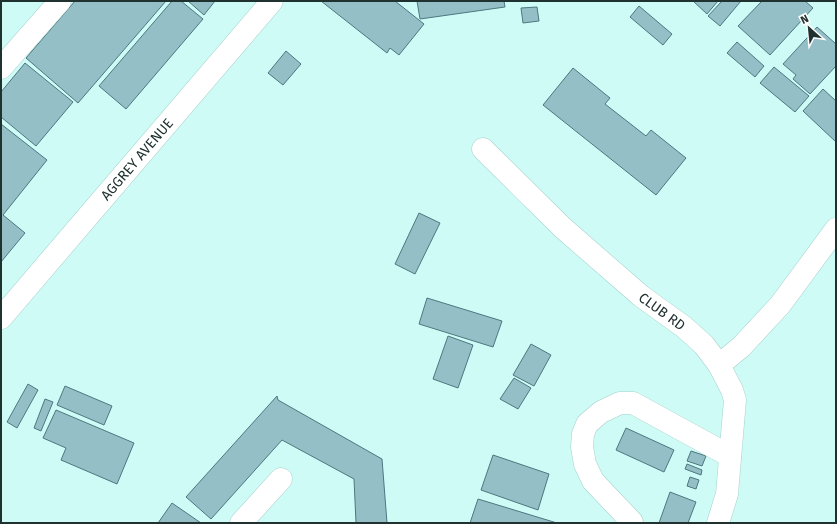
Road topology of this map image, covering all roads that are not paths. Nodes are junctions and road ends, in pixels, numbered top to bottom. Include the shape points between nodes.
1 (60, 1) edge
2 (272, 1) edge
3 (1, 68) edge
4 (483, 149) dead end
5 (836, 229) edge
6 (1, 318) edge
7 (719, 365) junction
8 (730, 456) junction
9 (281, 480) dead end
10 (632, 522) edge
11 (241, 523) edge
12 (718, 523) edge

1 - 3 street
2 - 6 street, AGGREY AVENUE
4 - 7 street, CLUB RD via 563,228 641,296 704,345
5 - 7 street via 780,305
7 - 8 street, CLUB RD via 735,400
8 - 10 street via 633,403 620,403 600,412 587,424 583,434 584,464 593,481
8 - 12 street, CLUB RD via 727,494
9 - 11 street

